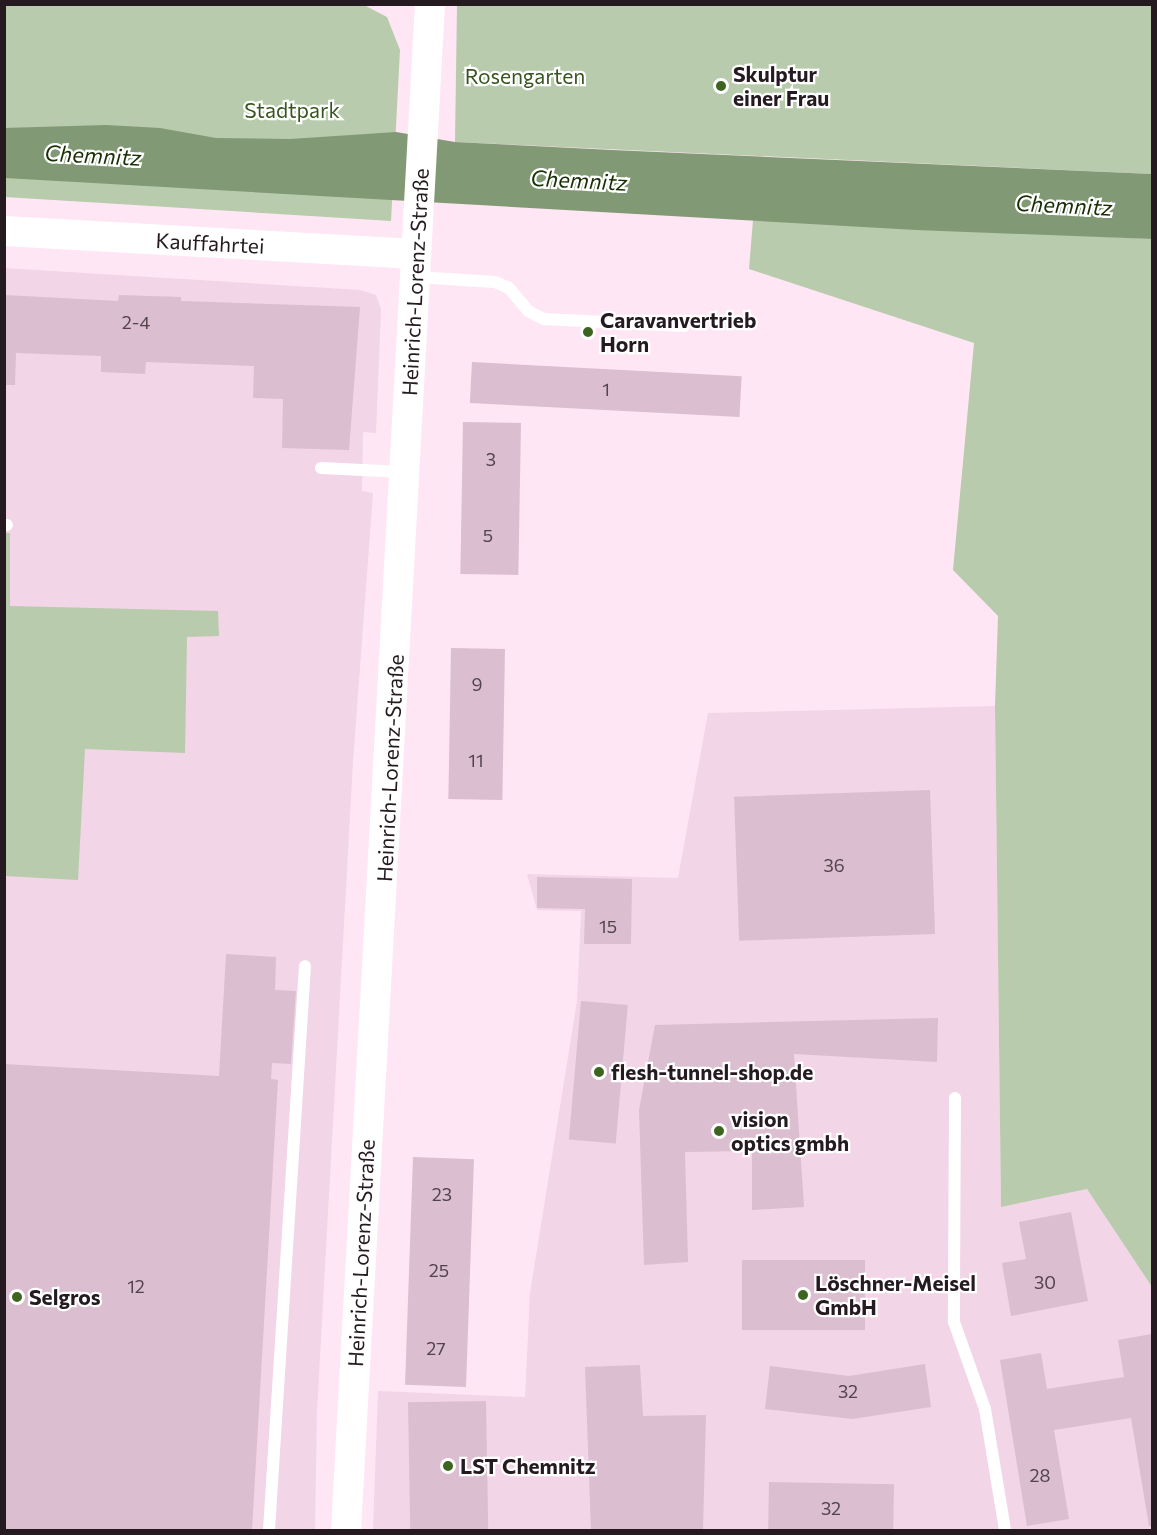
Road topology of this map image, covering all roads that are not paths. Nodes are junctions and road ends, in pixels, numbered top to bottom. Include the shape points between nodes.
1 (430, 4) edge
2 (4, 231) edge
3 (415, 266) junction
4 (684, 326) dead end
5 (321, 468) dead end
6 (406, 472) junction
7 (305, 966) dead end
8 (956, 1098) dead end
9 (269, 1530) edge
10 (346, 1530) edge
11 (1005, 1530) edge

1 - 3 street, Heinrich-Lorenz-Straße
2 - 3 street, Kauffahrtei
3 - 4 lane via 495,282 509,288 528,311 544,319
3 - 6 street, Heinrich-Lorenz-Straße
5 - 6 lane
6 - 10 street, Heinrich-Lorenz-Straße
7 - 9 lane
8 - 11 lane via 954,1322 985,1409

